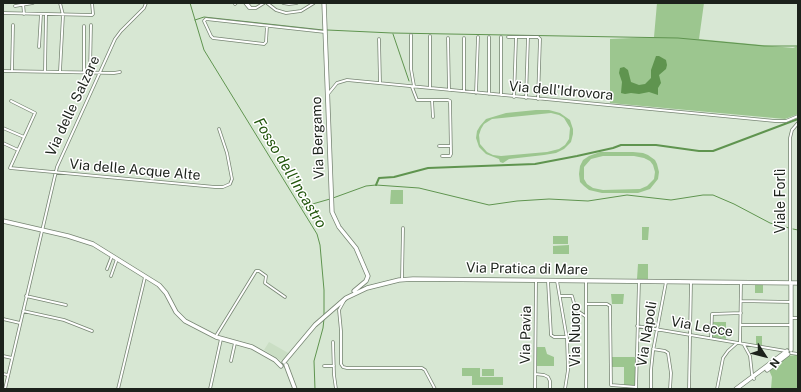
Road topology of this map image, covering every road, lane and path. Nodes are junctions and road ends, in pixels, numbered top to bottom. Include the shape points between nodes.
1 (33, 3) edge
2 (60, 3) edge
3 (92, 3) edge
4 (146, 3) edge
5 (246, 3) edge
6 (266, 3) edge
7 (283, 3) edge
8 (297, 3) edge
9 (314, 3) edge
10 (324, 3) edge
11 (23, 4) edge
12 (15, 6) dead end
13 (3, 13) edge
14 (24, 14) junction
15 (40, 14) junction
16 (46, 14) junction
17 (63, 14) junction
18 (13, 25) dead end
19 (91, 25) dead end
20 (84, 26) dead end
21 (268, 26) junction
22 (325, 32) junction
23 (411, 35) dead end
24 (430, 36) dead end
25 (478, 37) dead end
26 (489, 37) dead end
27 (501, 37) dead end
28 (508, 37) dead end
29 (516, 37) junction
30 (528, 37) junction
31 (448, 38) dead end
32 (464, 38) dead end
33 (379, 39) dead end
34 (39, 46) dead end
35 (3, 71) edge
36 (12, 71) junction
37 (45, 71) junction
38 (60, 71) junction
39 (84, 72) junction
40 (90, 72) junction
41 (100, 72) junction
42 (120, 72) dead end
43 (380, 83) junction
44 (413, 86) junction
45 (430, 88) junction
46 (449, 90) junction
47 (464, 91) junction
48 (476, 93) junction
49 (328, 94) junction
50 (489, 94) junction
51 (501, 96) junction
52 (514, 97) junction
53 (526, 98) junction
54 (538, 99) junction
55 (432, 100) junction
56 (11, 101) dead end
57 (798, 116) edge
58 (433, 117) dead end
59 (798, 123) edge
60 (3, 128) edge
61 (219, 129) dead end
62 (24, 138) junction
63 (3, 143) edge
64 (439, 146) dead end
65 (451, 146) junction
66 (18, 150) junction
67 (442, 156) dead end
68 (55, 172) junction
69 (3, 221) edge
70 (403, 228) dead end
71 (42, 230) junction
72 (112, 256) junction
73 (118, 259) junction
74 (107, 269) dead end
75 (111, 276) dead end
76 (145, 276) junction
77 (402, 279) junction
78 (536, 280) junction
79 (548, 281) junction
80 (557, 281) junction
81 (586, 281) junction
82 (639, 281) junction
83 (666, 282) junction
84 (691, 282) junction
85 (741, 282) junction
86 (798, 282) edge
87 (790, 283) junction
88 (26, 296) junction
89 (560, 296) junction
90 (285, 297) dead end
91 (344, 299) junction
92 (741, 301) junction
93 (790, 302) junction
94 (586, 304) junction
95 (66, 305) dead end
96 (23, 311) junction
97 (741, 313) junction
98 (585, 316) junction
99 (791, 318) junction
100 (798, 318) edge
101 (3, 319) edge
102 (20, 323) junction
103 (740, 325) junction
104 (637, 326) junction
105 (790, 326) junction
106 (657, 329) junction
107 (92, 331) dead end
108 (690, 335) junction
109 (216, 337) junction
110 (567, 337) junction
111 (711, 338) junction
112 (221, 339) junction
113 (236, 342) junction
114 (333, 342) dead end
115 (737, 343) junction
116 (742, 344) junction
117 (653, 350) junction
118 (789, 352) junction
119 (798, 354) edge
120 (3, 356) edge
121 (12, 358) junction
122 (231, 361) dead end
123 (284, 364) junction
124 (324, 366) dead end
125 (334, 366) junction
126 (3, 374) edge
127 (535, 374) junction
128 (8, 376) junction
129 (754, 378) junction
130 (636, 388) edge
131 (5, 389) edge
132 (118, 389) edge
133 (210, 389) edge
134 (296, 389) edge
135 (336, 389) edge
136 (435, 389) edge
137 (535, 389) edge
138 (550, 389) edge
139 (565, 389) edge
140 (586, 389) edge
141 (651, 389) edge
142 (670, 389) edge
143 (690, 389) edge
144 (717, 389) edge
145 (736, 389) edge
146 (740, 389) edge

1 - 11 street
2 - 17 street
3 - 17 street via 93,15
4 - 41 street, Via delle Salzare via 117,36
5 - 6 street via 251,8
6 - 9 street via 286,13 301,11
7 - 8 street
10 - 22 street, Via Bergamo
11 - 12 street
11 - 14 street
13 - 14 street
14 - 15 street
15 - 16 street
15 - 34 street
16 - 17 street
16 - 37 street
17 - 38 street
18 - 36 street
19 - 40 street
20 - 39 street
21 - 21 street via 206,19 204,21 211,37 264,44
21 - 22 street
22 - 49 street, Via Bergamo
23 - 44 street
24 - 45 street
25 - 48 street
26 - 50 street
27 - 51 street
28 - 29 street
29 - 30 street
29 - 52 street
30 - 53 street
30 - 54 street via 540,38
31 - 46 street
32 - 47 street
33 - 43 street
35 - 36 street
36 - 37 street
37 - 38 street
38 - 39 street
39 - 40 street
40 - 41 street
41 - 42 street
41 - 68 street, Via delle Salzare
43 - 44 street, Via dell'Idrovora
43 - 49 street, Via dell'Idrovora via 342,81
44 - 45 street, Via dell'Idrovora
44 - 55 street via 417,99
45 - 46 street, Via dell'Idrovora
46 - 47 street, Via dell'Idrovora
47 - 48 street, Via dell'Idrovora
48 - 50 street, Via dell'Idrovora
49 - 91 street, Via Bergamo via 332,213 356,248 368,276 366,282
50 - 51 street, Via dell'Idrovora
51 - 52 street, Via dell'Idrovora
52 - 53 street, Via dell'Idrovora
53 - 54 street, Via dell'Idrovora
54 - 57 street, Via dell'Idrovora via 780,121
55 - 58 street
55 - 65 street via 450,102
56 - 62 street via 35,112
59 - 87 street, Viale Forlì via 790,138
60 - 62 street
61 - 68 street, Via delle Acque Alte via 232,181 227,186
62 - 66 street
63 - 66 street
64 - 65 street
65 - 67 street via 451,155
66 - 68 street, Via delle Acque Alte via 10,168
68 - 71 street, Via delle Salzare
69 - 71 street
70 - 77 street
71 - 72 street via 89,242
71 - 88 street, Via delle Salzare
72 - 73 street
72 - 74 street
73 - 75 street
73 - 76 street
76 - 109 street via 164,290 182,319
76 - 132 street
77 - 78 street, Via Pratica di Mare
77 - 91 street, Via Pratica di Mare via 367,288
78 - 79 street, Via Pratica di Mare
78 - 127 street, Via Pavia
79 - 80 street, Via Pratica di Mare
79 - 110 street via 551,334 554,337
80 - 81 street, Via Pratica di Mare
80 - 89 street
81 - 82 street, Via Pratica di Mare
81 - 94 street, Via Nuoro
82 - 83 street, Via Pratica di Mare
82 - 104 street
83 - 84 street, Via Pratica di Mare
83 - 106 street, Via Napoli
84 - 85 street, Via Pratica di Mare
84 - 108 street
85 - 87 street, Via Pratica di Mare
85 - 92 street
86 - 87 street, Via Pratica di Mare
87 - 93 street
88 - 95 street
88 - 96 street, Via delle Salzare
89 - 98 street via 572,296 576,311
89 - 110 street
90 - 109 street via 265,284 266,276 256,271
91 - 123 street, Via Pratica di Mare via 320,320
91 - 136 street via 339,310 343,367 422,368
92 - 93 street
92 - 97 street
93 - 99 street
93 - 105 street
94 - 98 street, Via Nuoro
94 - 130 street via 610,306 611,385
96 - 102 street, Via delle Salzare
96 - 107 street via 64,320
97 - 103 street
97 - 111 street via 712,314
98 - 140 street, Via Nuoro
99 - 100 street
99 - 105 street
101 - 102 street
102 - 121 street, Via delle Salzare
103 - 105 street
103 - 116 street
104 - 106 street, Via Lecce
104 - 130 street
105 - 118 street
106 - 108 street, Via Lecce
106 - 117 street, Via Napoli
108 - 111 street, Via Lecce
108 - 143 street
109 - 112 street
110 - 139 street via 568,370
111 - 115 street, Via Lecce
112 - 113 street
112 - 133 street
113 - 122 street
113 - 123 street via 254,348
114 - 125 street
115 - 116 street, Via Lecce
115 - 144 street via 724,357
116 - 118 street, Via Lecce
116 - 129 street via 750,356
117 - 141 street, Via Napoli
117 - 142 street via 668,353
118 - 119 street, Via Lecce
118 - 129 street
120 - 121 street
121 - 128 street, Via delle Salzare
123 - 134 street
124 - 125 street
125 - 135 street
126 - 128 street
127 - 137 street, Via Pavia
127 - 138 street via 548,377
128 - 131 street, Via delle Salzare
129 - 145 street
129 - 146 street

